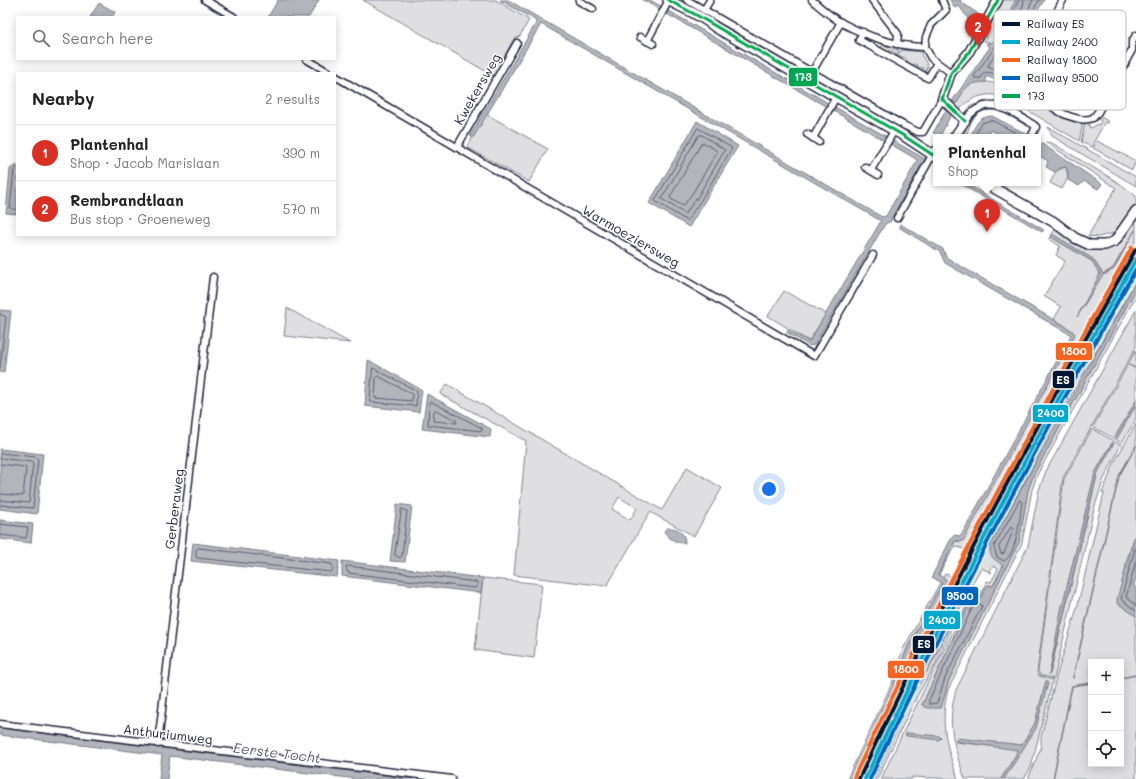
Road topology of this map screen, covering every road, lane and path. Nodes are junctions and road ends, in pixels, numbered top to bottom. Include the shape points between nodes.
1 (205, 0) edge
2 (687, 0) edge
3 (710, 0) edge
4 (812, 0) edge
5 (872, 0) edge
6 (942, 0) edge
7 (998, 0) edge
8 (1063, 0) edge
9 (580, 1) dead end
10 (587, 2) edge
11 (667, 2) edge
12 (592, 9) dead end
13 (704, 10) junction
14 (1058, 10) edge
15 (232, 16) edge
16 (841, 22) junction
17 (863, 32) junction
18 (1136, 35) edge
19 (640, 37) dead end
20 (517, 43) dead end
21 (897, 44) junction
22 (925, 47) junction
23 (308, 60) edge
24 (1126, 62) edge
25 (937, 63) junction
26 (328, 72) edge
27 (812, 72) junction
28 (951, 73) junction
29 (336, 77) edge
30 (942, 99) junction
31 (832, 103) junction
32 (994, 105) edge
33 (1007, 110) edge
34 (1058, 110) edge
35 (1098, 110) edge
36 (1012, 112) joint
37 (965, 121) junction
38 (807, 134) dead end
39 (892, 134) junction
40 (957, 134) edge
41 (1032, 134) edge
42 (813, 138) junction
43 (819, 142) dead end
44 (457, 147) junction
45 (933, 152) edge
46 (933, 156) edge
47 (878, 175) dead end
48 (990, 186) edge
49 (1136, 211) edge
50 (897, 218) dead end
51 (873, 255) dead end
52 (213, 276) dead end
53 (0, 724) edge
54 (158, 744) junction
55 (452, 779) edge

1 - 15 street
2 - 13 street
3 - 13 street
4 - 16 street
5 - 21 street via 898,34
6 - 22 street via 946,7 945,13 931,25
7 - 28 street via 970,52
8 - 14 street
9 - 10 street
10 - 12 street
11 - 19 street via 650,42
11 - 31 main road via 700,16
13 - 27 street
16 - 17 street
16 - 27 street
17 - 21 street
17 - 25 street via 859,40 928,78
18 - 24 street
20 - 44 street, Kwekersweg
21 - 22 street
22 - 25 street
23 - 26 street
25 - 28 street
27 - 30 street via 918,132 922,132
28 - 30 street
29 - 44 street, Warmoeziersweg
30 - 37 street
31 - 39 main road
31 - 42 street
32 - 37 street via 974,110
33 - 36 street
34 - 35 street via 1086,120 1093,118
36 - 41 street via 1036,127
37 - 40 street
38 - 42 street
39 - 45 main road via 911,137
39 - 47 street via 868,169
42 - 43 street
44 - 51 street, Warmoeziersweg via 814,356
46 - 50 street
48 - 49 main road via 1054,222 1083,242 1108,244 1115,241
52 - 54 street, Gerberaweg
53 - 54 street, Anthuriumweg
54 - 55 street, Anthuriumweg

